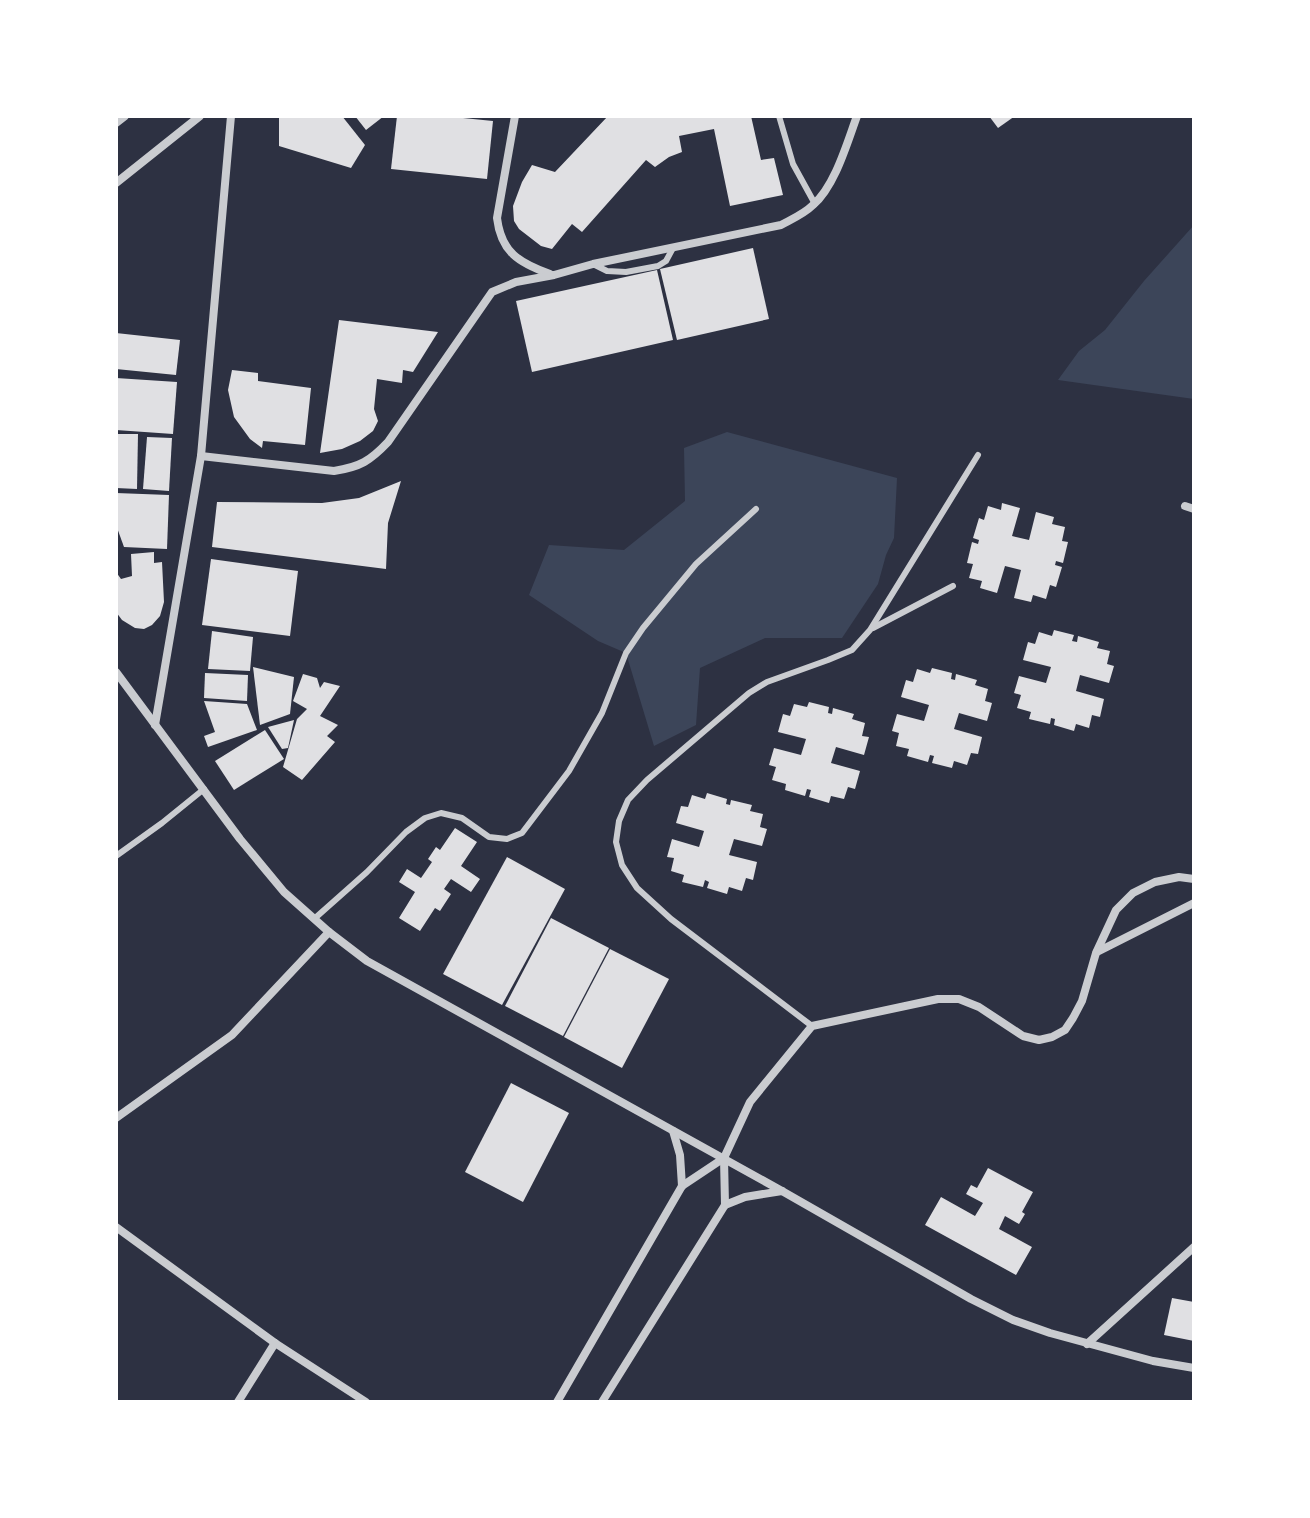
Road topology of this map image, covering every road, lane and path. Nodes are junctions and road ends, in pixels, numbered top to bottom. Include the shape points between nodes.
1 (125, 116) edge
2 (200, 116) edge
3 (231, 116) edge
4 (515, 116) edge
5 (779, 116) edge
6 (857, 116) edge
7 (116, 123) edge
8 (116, 183) edge
9 (815, 204) junction
10 (673, 248) junction
11 (593, 264) junction
12 (554, 275) junction
13 (978, 455) dead end
14 (201, 456) junction
15 (756, 509) dead end
16 (953, 586) dead end
17 (870, 630) junction
18 (116, 672) edge
19 (155, 725) junction
20 (204, 789) junction
21 (116, 856) edge
22 (1194, 879) edge
23 (1194, 903) edge
24 (314, 919) junction
25 (329, 932) junction
26 (1096, 953) junction
27 (812, 1026) junction
28 (116, 1118) edge
29 (673, 1130) junction
30 (724, 1158) junction
31 (682, 1186) junction
32 (782, 1191) junction
33 (725, 1205) junction
34 (116, 1227) edge
35 (1194, 1247) edge
36 (275, 1343) junction
37 (1087, 1344) junction
38 (1194, 1368) edge
39 (238, 1402) edge
40 (366, 1402) edge
41 (557, 1402) edge
42 (602, 1402) edge

1 - 7 street
2 - 8 street
3 - 14 street
4 - 12 street via 498,230 517,257
5 - 9 lane via 793,164
6 - 9 street via 835,173
9 - 10 street via 781,225
10 - 11 street
10 - 11 lane via 658,266 626,272
11 - 12 street
12 - 14 street via 492,292 388,442 354,468 334,471
13 - 17 lane
14 - 19 street
15 - 24 lane via 696,564 643,628 569,771 522,833 507,839 489,837 462,818 441,813 425,818
16 - 17 lane
17 - 27 lane via 852,650 749,693 647,780 628,800 619,821 616,842 622,865 637,888
18 - 19 street
19 - 20 street
20 - 21 lane
20 - 24 street via 284,892
22 - 26 street via 1155,882 1133,893 1116,910
23 - 26 street
24 - 25 street
25 - 28 street via 232,1035
25 - 29 street via 367,961
26 - 27 street via 1082,1001 1065,1030 1052,1037 1023,1036 959,999
27 - 30 street via 750,1102
29 - 30 street
29 - 31 street
30 - 31 street
30 - 32 street
30 - 33 street
31 - 41 street
32 - 33 street
32 - 37 street via 971,1299 1013,1320
33 - 42 street
34 - 36 street
35 - 37 street
36 - 39 street
36 - 40 street
37 - 38 street

